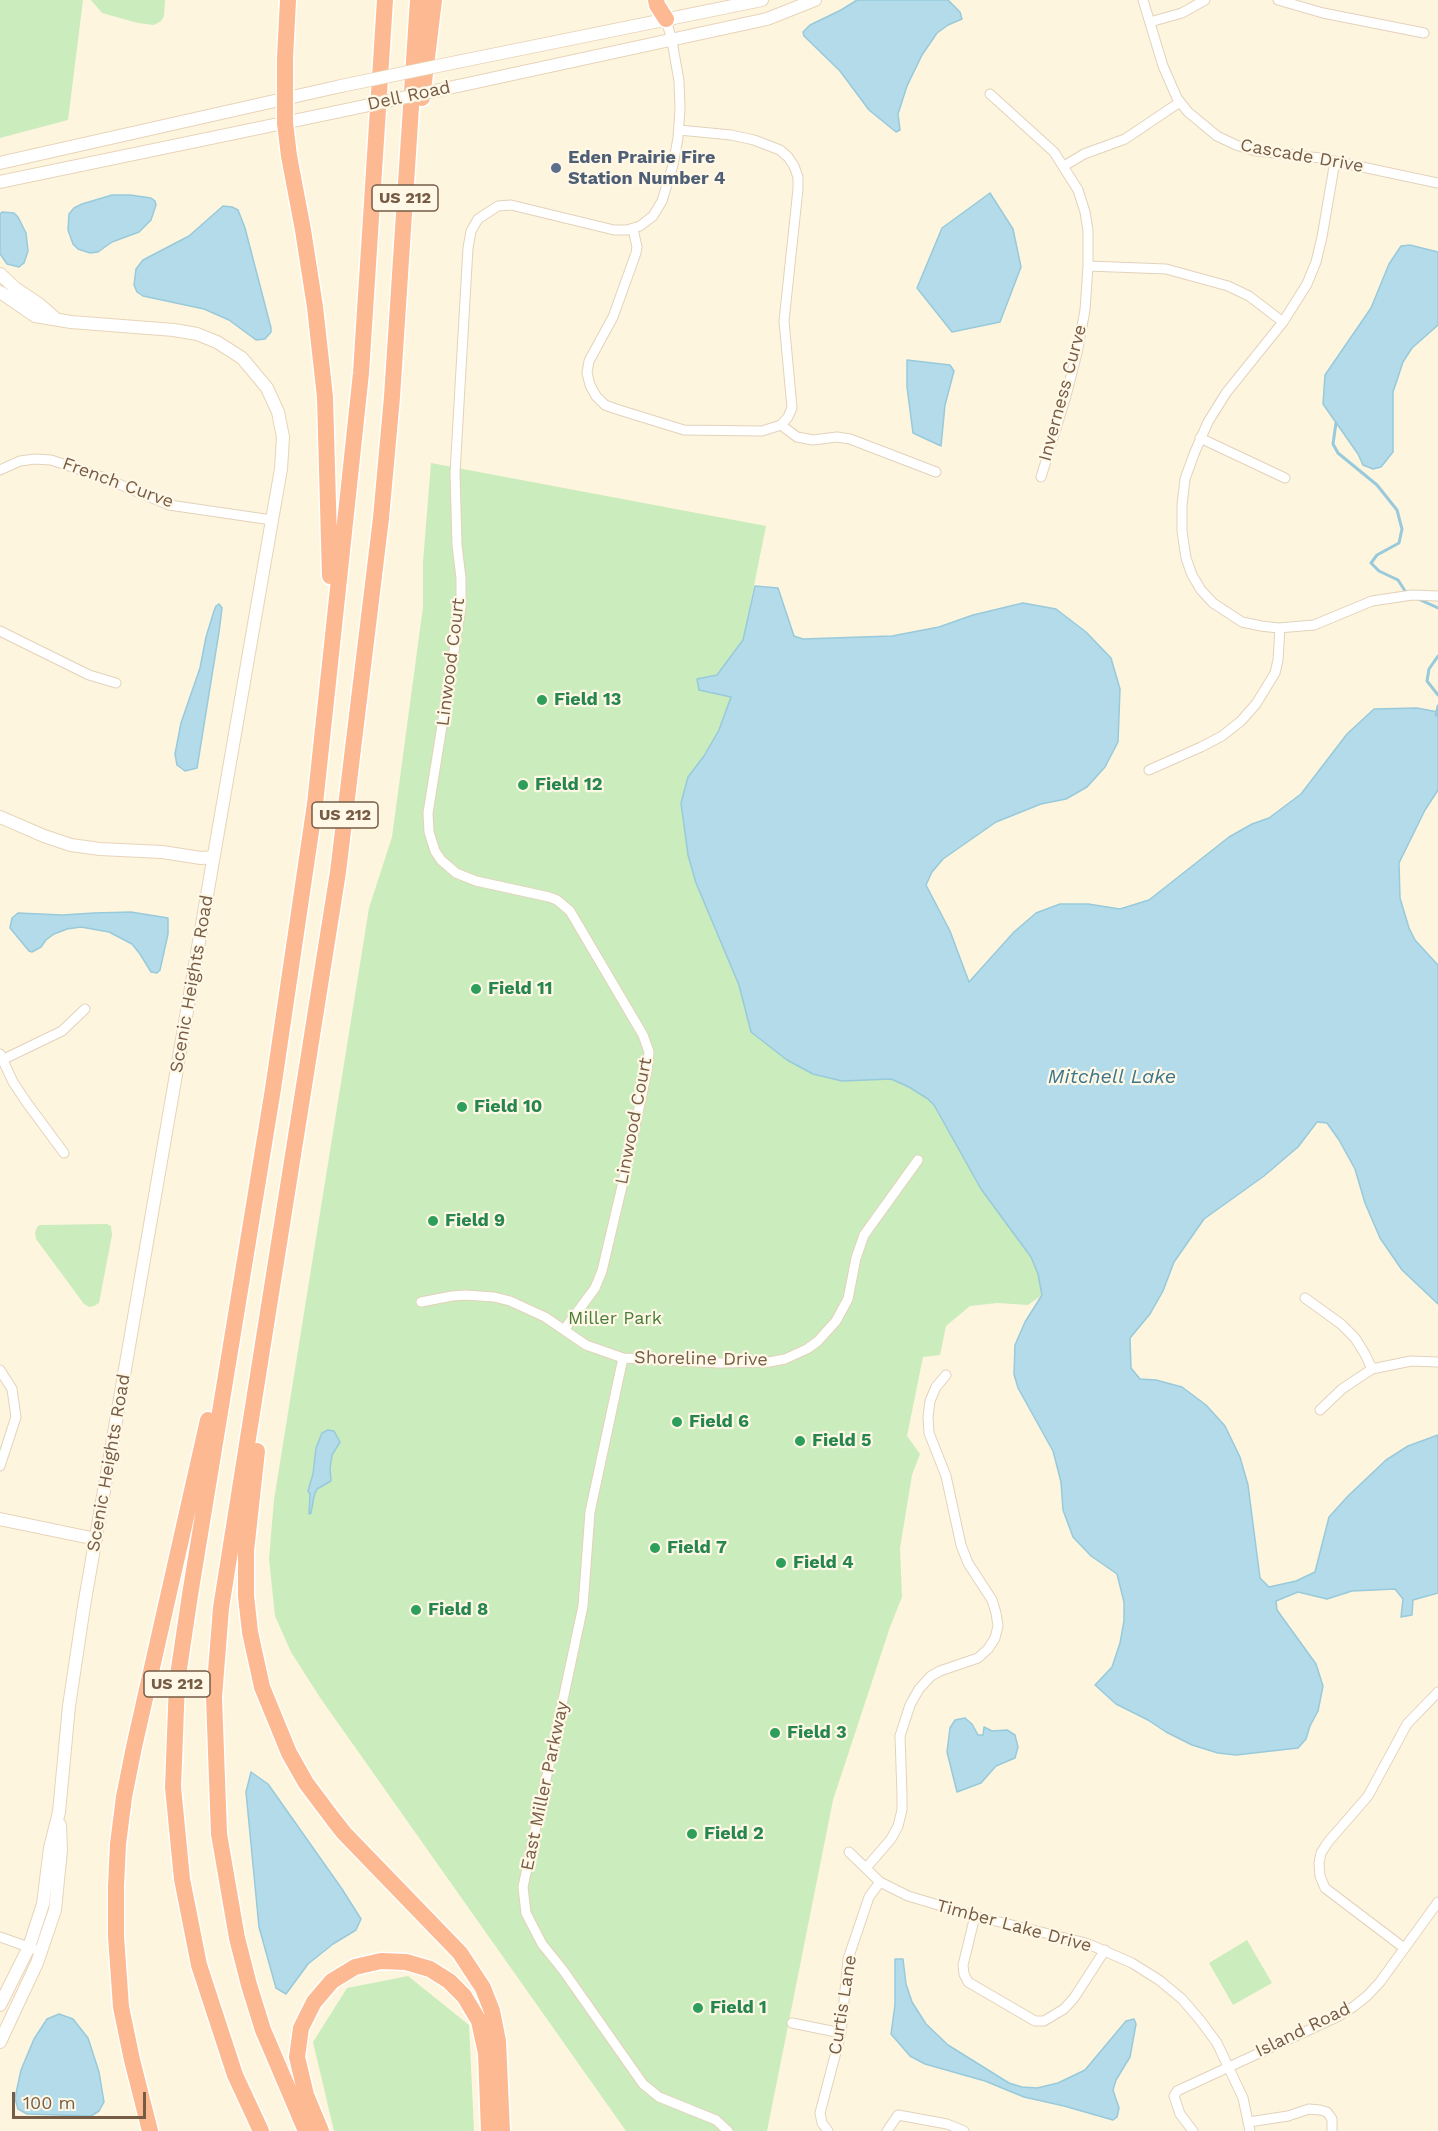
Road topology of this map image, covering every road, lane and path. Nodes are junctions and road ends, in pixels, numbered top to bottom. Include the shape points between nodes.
1 (288, 0) edge
2 (385, 0) edge
3 (418, 0) edge
4 (434, 0) edge
5 (656, 0) edge
6 (665, 0) edge
7 (762, 0) edge
8 (815, 0) edge
9 (1143, 0) edge
10 (1205, 0) edge
11 (1278, 0) edge
12 (666, 19) junction
13 (1150, 22) junction
14 (1424, 33) dead end
15 (672, 41) junction
16 (990, 94) dead end
17 (286, 99) junction
18 (1180, 102) junction
19 (285, 123) junction
20 (679, 130) junction
21 (1335, 161) junction
22 (0, 163) edge
23 (1064, 166) junction
24 (0, 182) edge
25 (1438, 183) edge
26 (633, 229) junction
27 (1088, 266) junction
28 (0, 274) edge
29 (0, 292) edge
30 (56, 318) junction
31 (1284, 322) junction
32 (392, 397) junction
33 (781, 425) junction
34 (1200, 438) junction
35 (0, 470) edge
36 (936, 472) dead end
37 (1041, 477) dead end
38 (1285, 478) dead end
39 (272, 520) junction
40 (1438, 596) edge
41 (1280, 628) junction
42 (0, 631) edge
43 (116, 683) dead end
44 (1149, 770) dead end
45 (315, 804) junction
46 (0, 817) edge
47 (213, 857) junction
48 (85, 1009) dead end
49 (1, 1057) edge
50 (64, 1153) dead end
51 (918, 1160) dead end
52 (249, 1229) junction
53 (282, 1231) junction
54 (1305, 1298) dead end
55 (421, 1302) dead end
56 (564, 1330) junction
57 (623, 1358) junction
58 (1438, 1362) edge
59 (0, 1370) edge
60 (1372, 1370) junction
61 (946, 1375) dead end
62 (1320, 1410) dead end
63 (0, 1466) edge
64 (0, 1519) edge
65 (96, 1539) junction
66 (1438, 1692) edge
67 (59, 1812) junction
68 (849, 1852) dead end
69 (866, 1868) junction
70 (880, 1882) junction
71 (1438, 1902) edge
72 (975, 1916) junction
73 (0, 1936) edge
74 (29, 1947) junction
75 (1404, 1948) junction
76 (1105, 1950) junction
77 (42, 1952) junction
78 (0, 2005) edge
79 (792, 2023) dead end
80 (841, 2033) junction
81 (0, 2043) edge
82 (1229, 2066) junction
83 (1250, 2127) edge
84 (150, 2131) edge
85 (261, 2131) edge
86 (306, 2131) edge
87 (321, 2131) edge
88 (489, 2131) edge
89 (502, 2131) edge
90 (729, 2131) edge
91 (828, 2131) edge
92 (887, 2131) edge
93 (964, 2131) edge
94 (1193, 2131) edge
95 (1332, 2131) edge

1 - 17 highway
2 - 45 highway, US 212 via 361,373
3 - 32 highway, US 212
4 - 32 highway via 419,128 406,308
5 - 12 highway
6 - 12 highway
7 - 12 street, Dell Road
8 - 15 street, Dell Road via 767,19
9 - 13 street, Cascade Drive
10 - 13 street
11 - 14 street
12 - 15 street
12 - 17 street, Dell Road, bridge
13 - 18 street, Cascade Drive via 1169,82
15 - 19 street, Dell Road, bridge
15 - 20 street via 679,81
16 - 23 street, Inverness Curve via 1039,137
17 - 19 highway
17 - 22 street, Dell Road
18 - 21 street, Cascade Drive via 1200,123 1236,145
18 - 23 street via 1125,140 1084,154
19 - 24 street, Dell Road
19 - 45 highway via 315,307 328,455 330,578
20 - 26 street via 673,165 658,209 649,221
20 - 33 street via 760,142 788,157 798,177 784,321 792,408
21 - 25 street, Cascade Drive
21 - 31 street via 1316,262
23 - 27 street, Inverness Curve via 1085,212
26 - 33 street via 636,253 613,317 589,361 587,373 596,396 605,405 684,430 762,431
26 - 56 street, Linwood Court via 614,230 511,205 488,211 471,231 455,473 461,607 428,813 435,851 456,873 549,897 570,911 647,1044 647,1071 602,1271 595,1288
27 - 31 street via 1166,269 1217,283 1249,296
27 - 37 street, Inverness Curve via 1077,353
28 - 30 street, Scenic Heights Road
29 - 30 street, Scenic Heights Road via 35,316
30 - 39 street, Scenic Heights Road via 196,333 242,358 267,388 281,423 283,455
31 - 34 street via 1226,393
32 - 53 highway, US 212 via 338,872
33 - 36 street via 797,437 850,439
34 - 38 street
34 - 41 street via 1185,479 1182,505 1182,531 1192,575 1207,596 1227,613 1242,622
35 - 39 street, French Curve via 20,461 51,460 169,505
39 - 47 street, Scenic Heights Road
40 - 41 street via 1412,595 1372,602 1314,625
41 - 44 street via 1275,673 1256,704 1222,736
42 - 43 street via 89,675
45 - 52 highway, US 212
46 - 47 street via 71,845
47 - 65 street, Scenic Heights Road
48 - 49 street via 63,1030
49 - 50 street via 27,1103
51 - 57 street, Shoreline Drive via 864,1235 842,1311 828,1332 807,1349 769,1362
52 - 84 highway via 134,1747 118,1844 116,1936 121,2007
52 - 85 highway, US 212 via 177,1682 173,1787 182,1879 199,1965 235,2075
53 - 86 highway, US 212 via 221,1608 214,1697 219,1834 237,1938 263,2030
53 - 89 highway via 280,1292 246,1551 250,1632 262,1688 289,1753 333,1820 460,1953 483,1988 498,2042
54 - 60 street via 1341,1324 1365,1354
55 - 56 street, Shoreline Drive via 452,1296 494,1297 526,1308
56 - 57 street, Shoreline Drive via 586,1345
57 - 90 street, East Miller Parkway via 590,1512 583,1606 524,1887 526,1913 542,1944 643,2084 659,2097 716,2120
58 - 60 street via 1411,1361
59 - 63 street via 12,1389 16,1417
60 - 62 street via 1342,1389
61 - 69 street via 930,1401 929,1433 946,1476 961,1545 992,1600 998,1626 988,1649 978,1658 931,1676 910,1705 900,1736 902,1810 898,1826
64 - 65 street
65 - 67 street, Scenic Heights Road via 77,1646
66 - 75 street via 1407,1724 1368,1796 1328,1842 1319,1863 1325,1888
67 - 74 street, Scenic Heights Road via 42,1904
67 - 77 street, Scenic Heights Road via 61,1850 56,1910
68 - 69 street, Timber Lake Drive
69 - 70 street, Timber Lake Drive
70 - 72 street, Timber Lake Drive via 908,1896
70 - 80 street, Curtis Lane via 869,1897 848,1959
71 - 75 street, Island Road
72 - 76 street, Timber Lake Drive
72 - 76 street via 963,1965 968,1982 1035,2020 1044,2021 1064,2009
73 - 74 street
74 - 77 street
74 - 78 street, Scenic Heights Road
75 - 82 street, Island Road via 1380,1982 1353,2007
76 - 82 street, Timber Lake Drive via 1159,1980 1182,1999 1217,2043
77 - 81 street, Scenic Heights Road
79 - 80 street
80 - 91 street, Curtis Lane via 820,2112
82 - 83 street, Timber Lake Drive
82 - 94 street, Island Road via 1174,2096 1180,2114
83 - 95 street, Timber Lake Drive via 1310,2109 1328,2112
87 - 88 highway via 306,2095 297,2058 301,2028 314,2002 332,1981 355,1967 381,1961 406,1962 430,1969 464,1996 479,2021 486,2053
92 - 93 street via 898,2115

